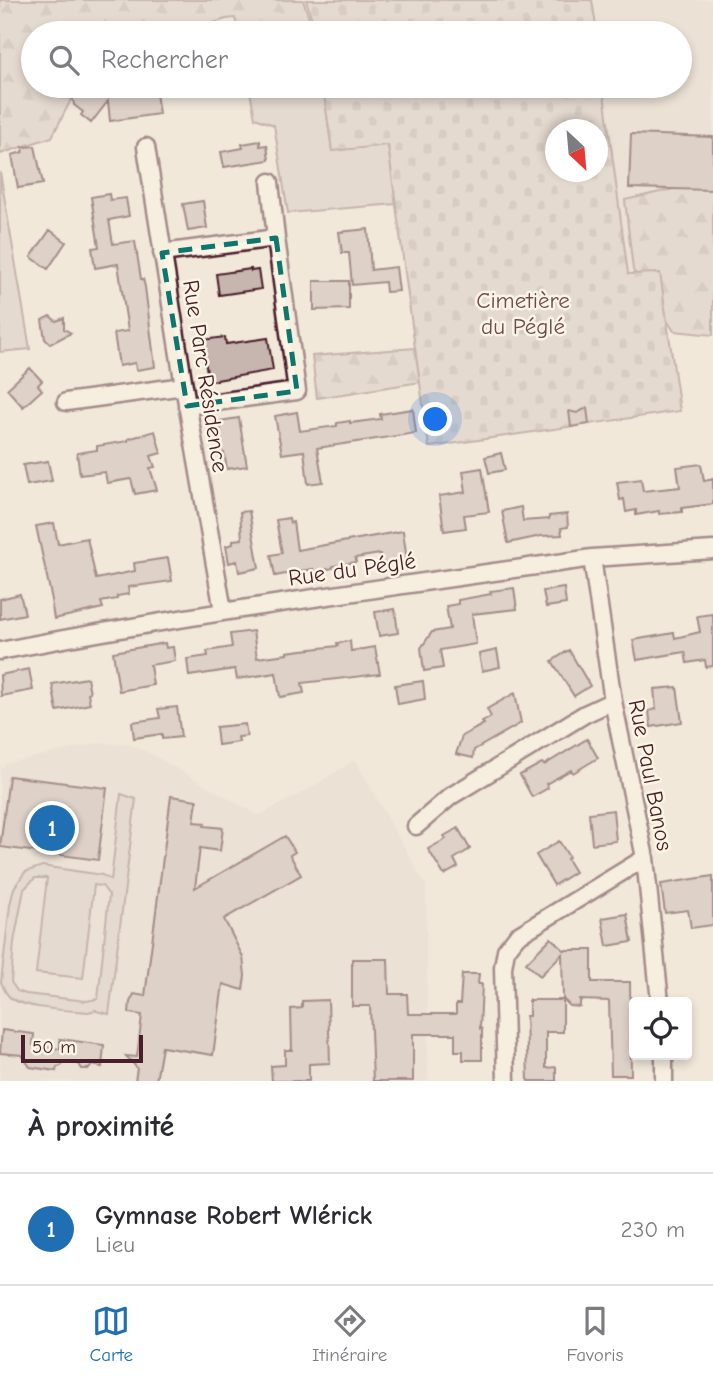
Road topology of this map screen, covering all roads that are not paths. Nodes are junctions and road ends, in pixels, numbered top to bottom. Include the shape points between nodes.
1 (146, 148) dead end
2 (270, 182) dead end
3 (276, 238) junction
4 (163, 253) junction
5 (184, 386) junction
6 (66, 402) dead end
7 (187, 406) junction
8 (713, 550) edge
9 (592, 558) junction
10 (223, 611) junction
11 (0, 651) edge
12 (613, 701) junction
13 (416, 826) dead end
14 (645, 858) junction
15 (659, 997) edge
16 (664, 1060) edge
17 (506, 1081) edge
18 (664, 1081) edge

1 - 4 street, Rue Parc Résidence
2 - 3 street
3 - 4 street
3 - 7 street via 301,377 297,391
4 - 5 street, Rue Parc Résidence
5 - 6 street
5 - 7 street, Rue Parc Résidence
7 - 10 street, Rue Parc Résidence
8 - 9 street, Rue du Péglé
9 - 10 street, Rue du Péglé
9 - 12 street, Rue Paul Banos
10 - 11 street, Rue du Péglé
12 - 13 street via 451,796
12 - 14 street, Rue Paul Banos
14 - 15 street, Rue Paul Banos
14 - 17 street via 517,936 506,950
16 - 18 street

